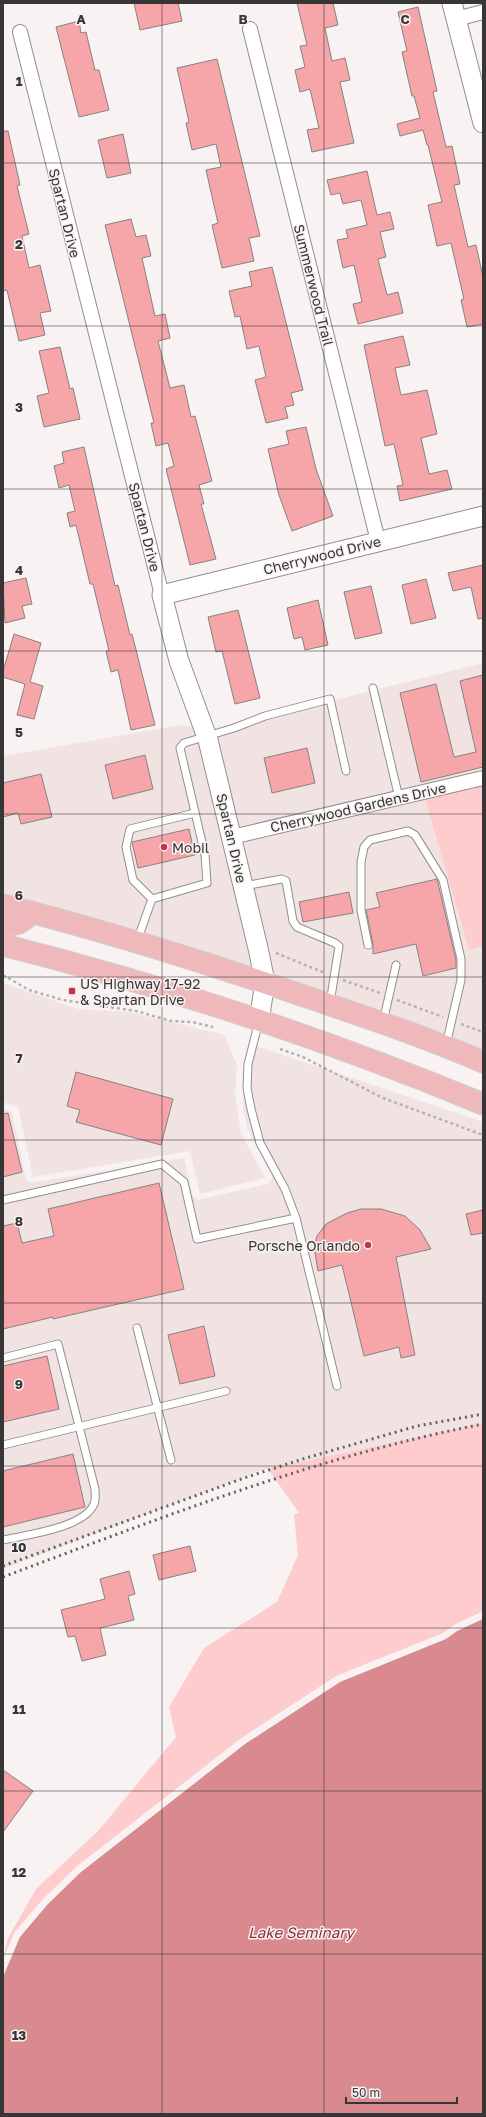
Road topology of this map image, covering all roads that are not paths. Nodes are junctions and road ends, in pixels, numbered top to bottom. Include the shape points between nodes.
1 (454, 11) edge
2 (483, 12) edge
3 (250, 29) dead end
4 (20, 32) dead end
5 (483, 123) edge
6 (483, 516) edge
7 (378, 541) junction
8 (162, 595) junction
9 (373, 688) dead end
10 (207, 736) junction
11 (346, 771) dead end
12 (483, 778) edge
13 (399, 798) junction
14 (195, 813) junction
15 (232, 837) junction
16 (244, 886) junction
17 (152, 899) junction
18 (3, 905) edge
19 (32, 912) junction
20 (3, 924) edge
21 (137, 941) junction
22 (3, 944) edge
23 (368, 945) dead end
24 (396, 966) dead end
25 (265, 982) junction
26 (330, 1005) junction
27 (259, 1021) junction
28 (383, 1024) junction
29 (445, 1047) junction
30 (483, 1062) edge
31 (483, 1104) edge
32 (3, 1200) edge
33 (296, 1218) junction
34 (137, 1328) dead end
35 (3, 1358) edge
36 (337, 1386) dead end
37 (226, 1391) dead end
38 (158, 1408) junction
39 (80, 1428) junction
40 (3, 1445) edge
41 (171, 1460) dead end
42 (3, 1540) edge

1 - 2 street
1 - 5 street
3 - 7 street, Summerwood Trail
4 - 8 street, Spartan Drive
6 - 7 street, Cherrywood Drive
7 - 8 street, Cherrywood Drive
8 - 10 street, Spartan Drive via 179,660
9 - 13 lane
10 - 11 lane via 265,716 330,699
10 - 14 lane via 184,743 180,748
10 - 15 street, Spartan Drive
12 - 13 street, Cherrywood Gardens Drive
13 - 15 street, Cherrywood Gardens Drive
14 - 17 lane via 205,855 207,883
14 - 17 lane via 130,829 126,847 134,880
15 - 16 street, Spartan Drive
16 - 25 street, Spartan Drive
16 - 26 lane via 282,879 286,881 293,921 297,927 339,946
17 - 21 lane
18 - 19 main road
19 - 20 main road via 24,922 15,925
19 - 21 main road
21 - 25 main road
22 - 27 main road via 127,978
23 - 29 lane via 361,910 361,862 364,847 370,840 408,831 415,835 443,880 461,959 461,980
24 - 28 lane
25 - 26 main road
25 - 27 street, Spartan Drive
26 - 28 main road
27 - 31 main road via 333,1046
27 - 33 lane via 248,1064 247,1088 260,1143 285,1189
28 - 29 main road
29 - 30 main road
32 - 33 lane via 162,1164 184,1182 197,1239
33 - 36 lane
34 - 38 lane
35 - 39 lane via 58,1344
37 - 38 lane
38 - 39 lane
38 - 41 lane
39 - 40 lane
39 - 42 lane via 95,1489 95,1503 89,1513 58,1527

